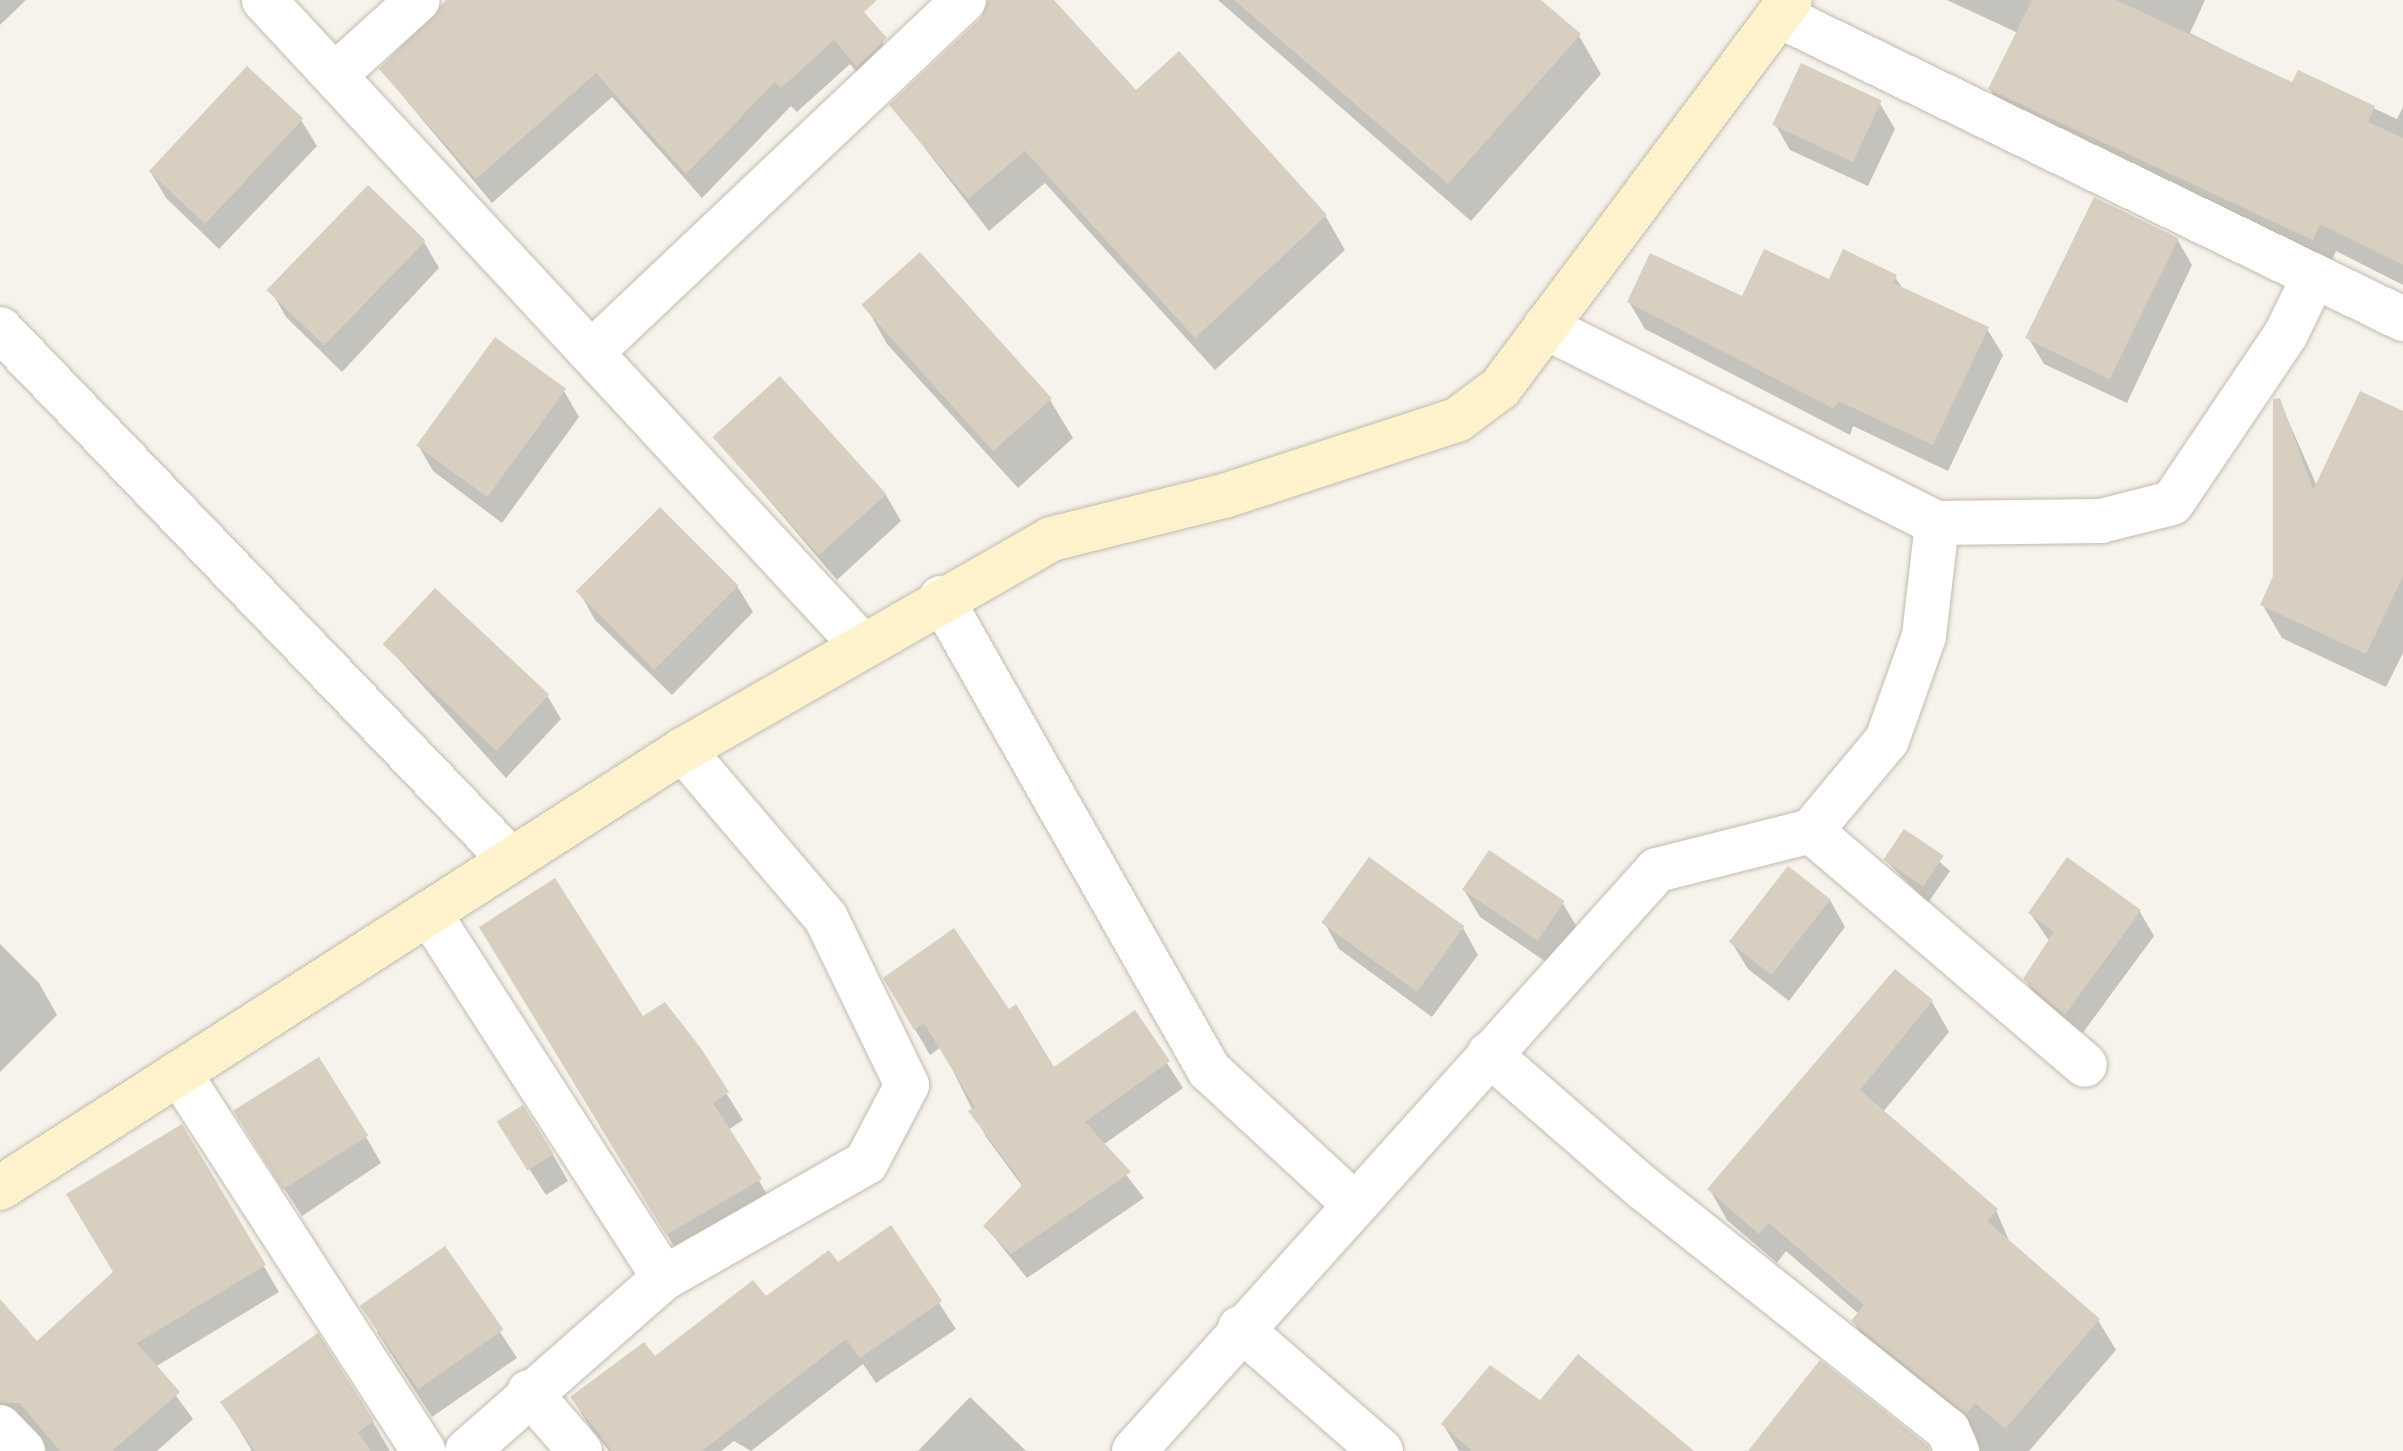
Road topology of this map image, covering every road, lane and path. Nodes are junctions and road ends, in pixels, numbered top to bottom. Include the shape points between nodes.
1 (264, 0) edge
2 (418, 0) edge
3 (950, 4) edge
4 (1785, 8) edge
5 (336, 74) junction
6 (2314, 276) junction
7 (2403, 319) edge
8 (1545, 327) junction
9 (0, 329) edge
10 (594, 350) junction
11 (1937, 523) junction
12 (941, 598) junction
13 (860, 643) junction
14 (683, 750) junction
15 (1811, 831) junction
16 (511, 860) junction
17 (429, 913) junction
18 (1489, 1054) junction
19 (2085, 1065) dead end
20 (179, 1073) junction
21 (0, 1188) edge
22 (1354, 1204) junction
23 (664, 1278) junction
24 (1240, 1328) junction
25 (529, 1392) junction
26 (0, 1427) edge
27 (23, 1451) edge
28 (424, 1451) edge
29 (467, 1451) edge
30 (580, 1451) edge
31 (1134, 1451) edge
32 (1381, 1451) edge
33 (1957, 1451) edge

1 - 5 street
2 - 5 street
3 - 10 street
4 - 6 street
4 - 8 street
5 - 10 street
6 - 7 street
6 - 11 street via 2286,334 2172,503 2101,521
8 - 11 street
8 - 12 street via 1500,388 1457,420 1224,496 1051,539
9 - 16 street
10 - 13 street
11 - 15 street via 1924,636 1887,740
12 - 13 street
12 - 22 street via 1209,1070
13 - 14 street
14 - 16 street
14 - 23 street via 826,918 907,1085 866,1163
15 - 18 street via 1657,870
15 - 19 street
16 - 17 street
17 - 20 street
17 - 23 street
18 - 22 street
18 - 33 street via 1642,1187 1948,1430
20 - 21 street
20 - 28 street
22 - 24 street
23 - 25 street
24 - 31 street
24 - 32 street
25 - 29 street
25 - 30 street
26 - 27 street

